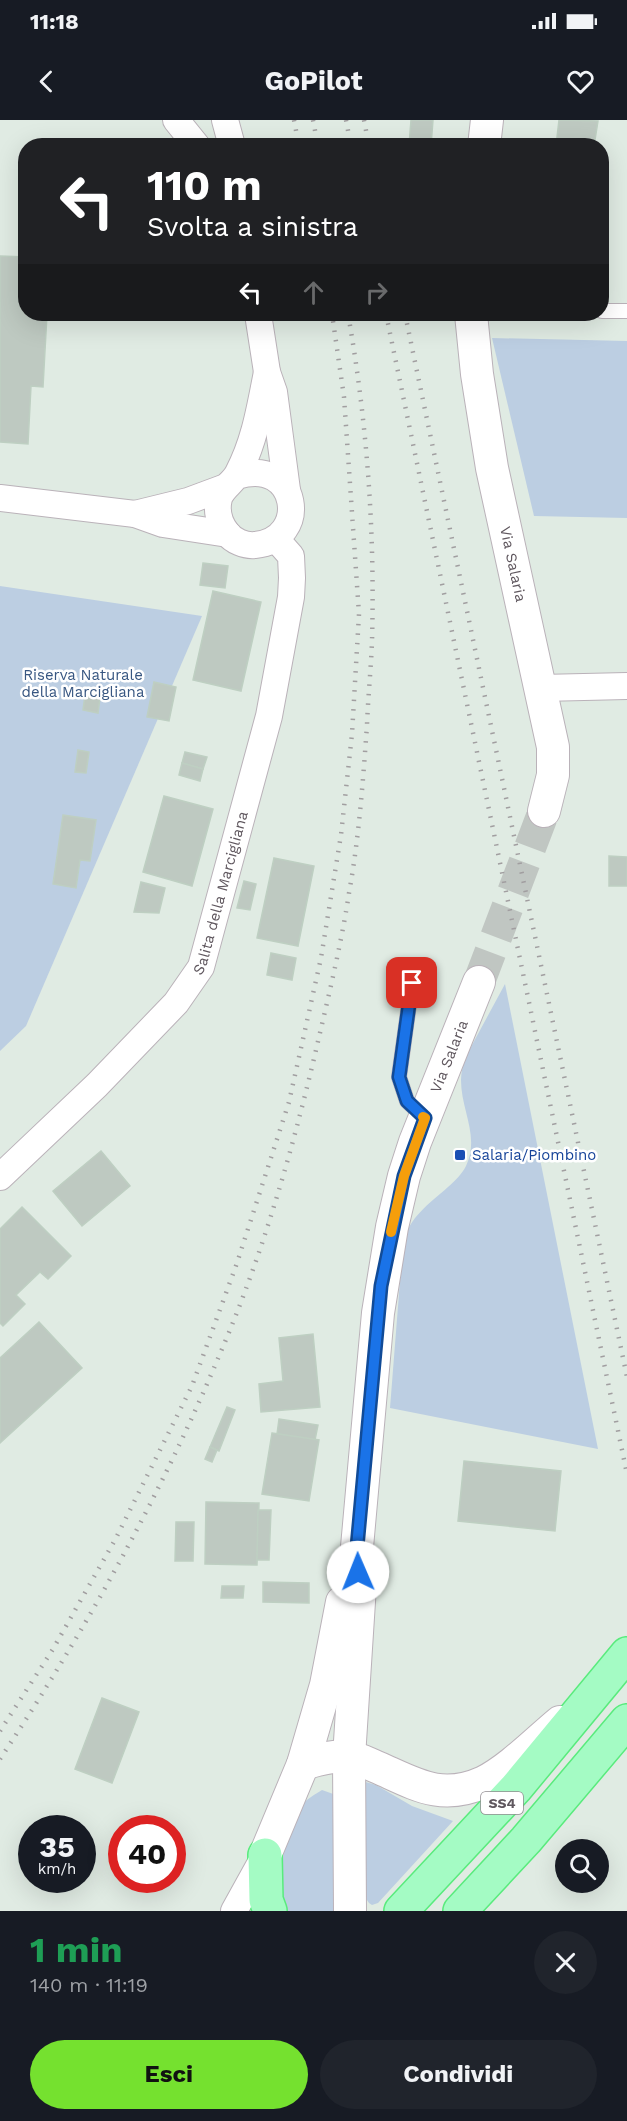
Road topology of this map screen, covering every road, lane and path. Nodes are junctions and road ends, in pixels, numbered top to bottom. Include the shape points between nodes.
1 (176, 120) edge
2 (225, 120) edge
3 (487, 120) edge
4 (191, 138) edge
5 (230, 138) edge
6 (485, 138) edge
7 (609, 311) edge
8 (627, 311) edge
9 (259, 321) edge
10 (472, 321) edge
11 (267, 372) junction
12 (230, 482) junction
13 (287, 490) junction
14 (0, 498) edge
15 (135, 514) junction
16 (228, 534) junction
17 (276, 539) junction
18 (627, 686) edge
19 (541, 688) junction
20 (544, 811) tunnel mouth
21 (479, 982) tunnel mouth
22 (412, 983) dead end
23 (425, 1118) junction
24 (0, 1177) edge
25 (356, 1558) junction
26 (627, 1654) edge
27 (598, 1690) junction
28 (627, 1721) edge
29 (349, 1757) junction
30 (303, 1764) junction
31 (265, 1855) junction
32 (234, 1911) edge
33 (270, 1911) edge
34 (350, 1911) edge
35 (401, 1911) edge
36 (460, 1911) edge

1 - 4 street
2 - 5 street
3 - 6 street
7 - 8 lane
9 - 11 street
10 - 19 street, Via Salaria via 492,468
11 - 12 street via 253,438
11 - 13 street via 274,392
12 - 13 street via 250,472 265,473 278,479
12 - 15 street via 188,501
12 - 16 street via 219,500 218,512
13 - 17 street via 291,517
14 - 15 street
15 - 16 street via 163,524
16 - 17 street via 251,545
17 - 24 street, Salita della Marcigliana via 291,556 291,597 269,716 201,968 176,1003 105,1077
18 - 19 street
19 - 20 street, Via Salaria via 554,756
21 - 23 street, Via Salaria
22 - 23 lane via 399,1077 407,1101
23 - 25 street, Via Salaria via 404,1176 381,1286
25 - 29 street via 360,1586
25 - 30 street via 345,1585 326,1685
26 - 27 main road, SS4
27 - 29 street via 497,1773 464,1789 423,1788
27 - 35 main road, SS4 via 516,1788
28 - 36 main road, SS4
29 - 30 street
29 - 34 street
30 - 31 street
31 - 32 street
31 - 33 main road via 266,1900

